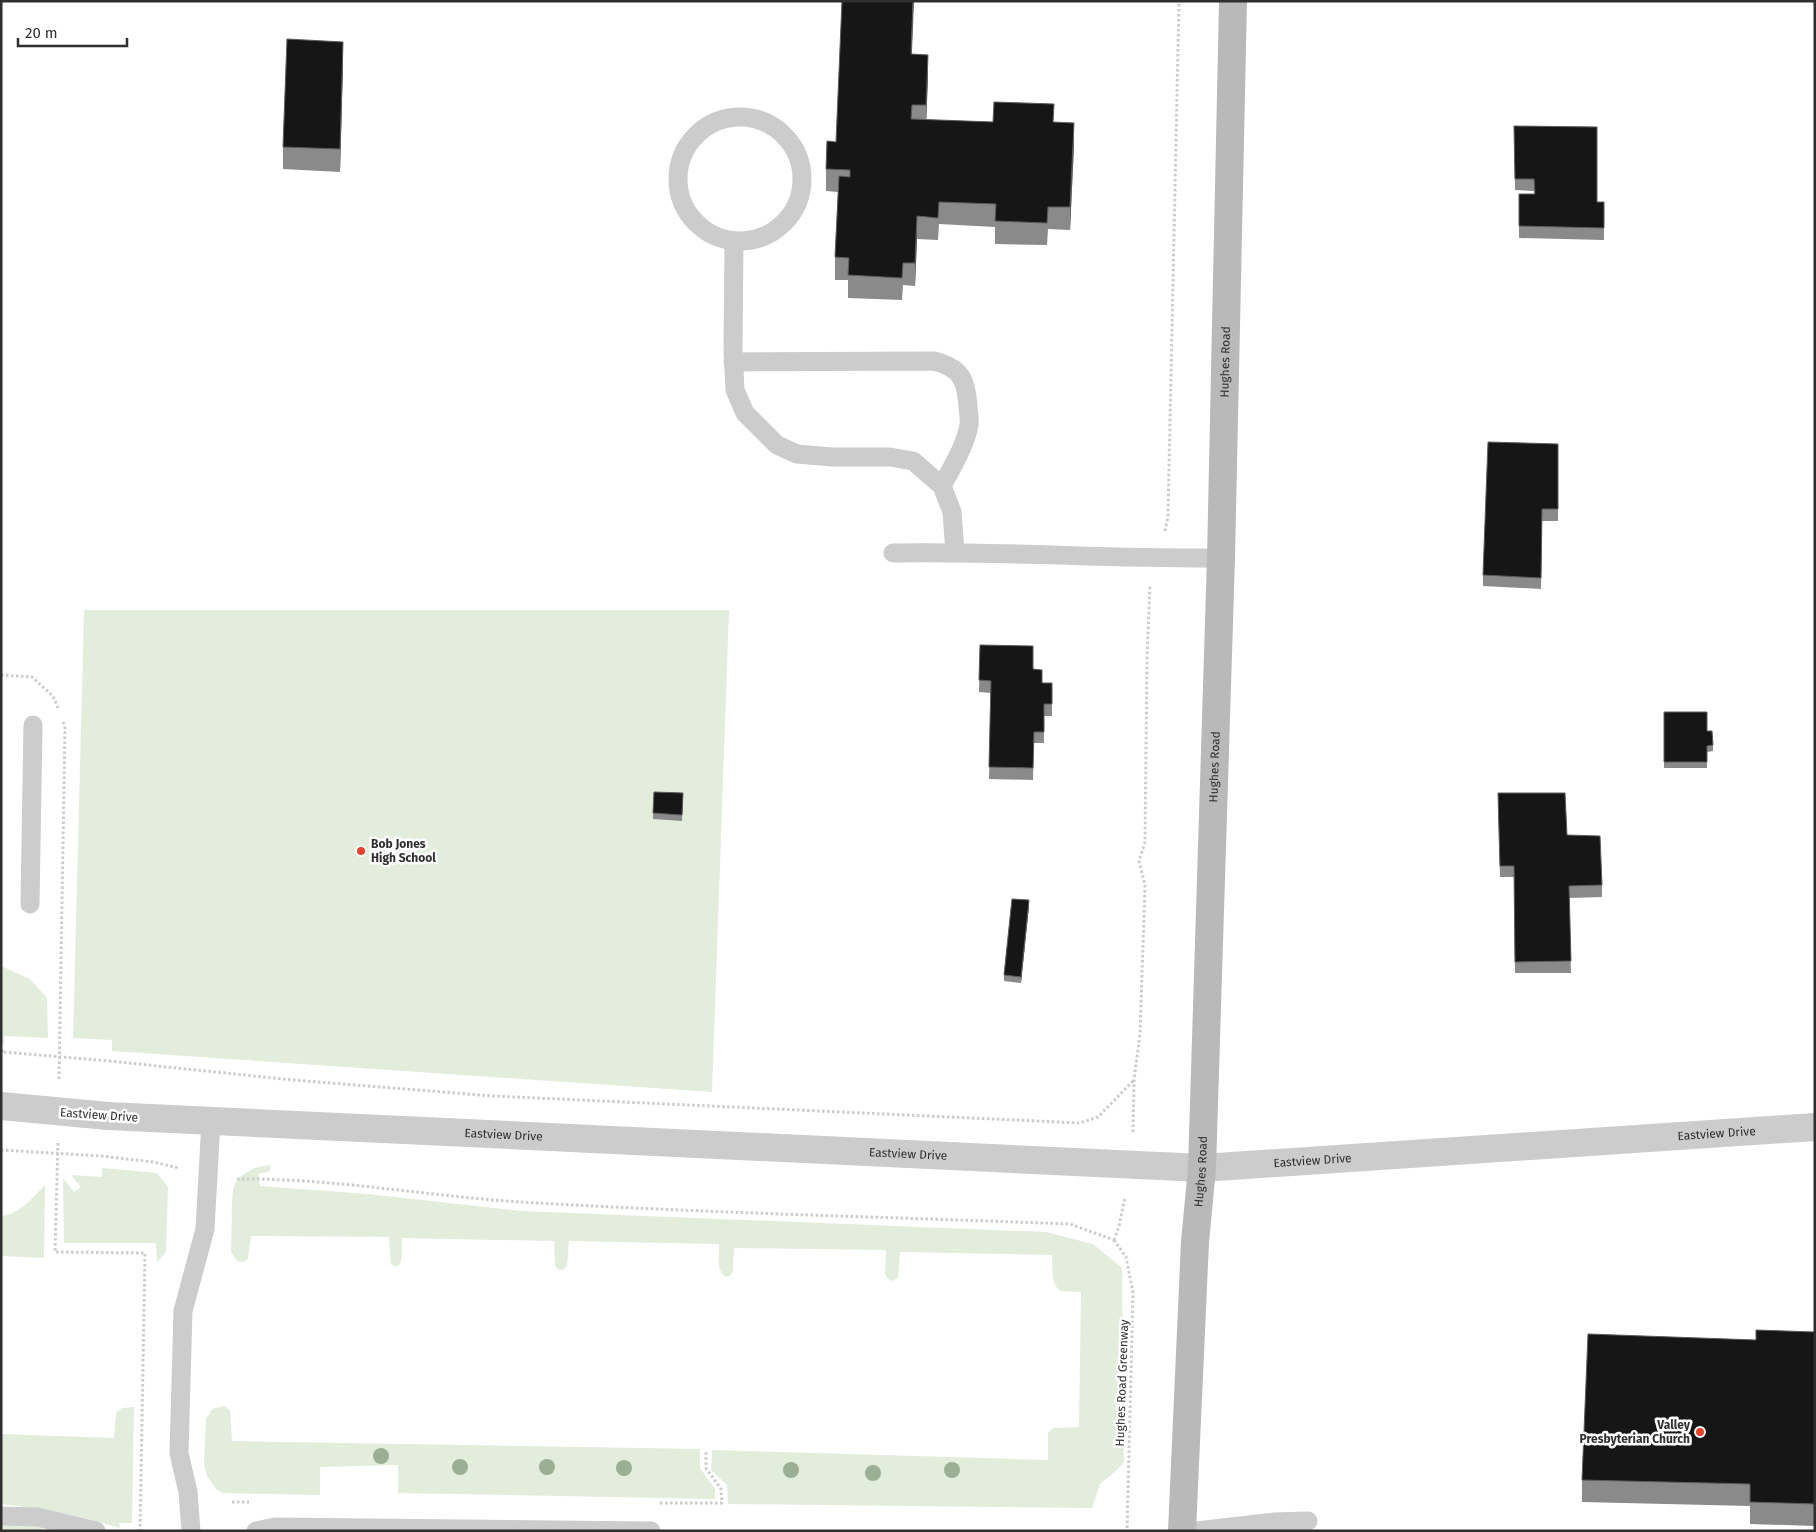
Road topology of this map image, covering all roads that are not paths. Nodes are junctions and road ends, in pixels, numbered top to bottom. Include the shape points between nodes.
1 (1233, 1) edge
2 (734, 240) junction
3 (733, 362) junction
4 (942, 486) junction
5 (955, 552) junction
6 (893, 553) dead end
7 (1221, 558) junction
8 (33, 725) dead end
9 (30, 904) dead end
10 (1, 1106) edge
11 (211, 1121) junction
12 (1815, 1127) edge
13 (1202, 1168) junction
14 (1, 1516) edge
15 (1308, 1521) dead end
16 (541, 1530) edge
17 (96, 1531) edge
18 (191, 1531) edge
19 (256, 1531) edge
20 (651, 1531) edge
21 (1182, 1531) edge
22 (1196, 1531) edge

1 - 7 main road, Hughes Road
2 - 2 lane via 753,240 786,221 802,186 802,167 795,149 783,133 765,122 744,116 723,119 703,128 688,143 679,163 678,186 683,204 695,222 712,234
2 - 3 lane
3 - 4 lane via 735,390 745,413 776,445 798,454 890,457 913,462
3 - 4 lane via 934,361 948,365 960,376 966,390 969,425 961,450
4 - 5 lane via 952,512
5 - 6 lane
5 - 7 lane
7 - 13 main road, Hughes Road
8 - 9 lane
10 - 11 street, Eastview Drive, bridge
11 - 13 street, Eastview Drive
11 - 18 lane via 205,1229 183,1311 179,1453 188,1492
12 - 13 street, Eastview Drive
13 - 21 main road, Hughes Road via 1195,1242
14 - 17 lane via 37,1517
15 - 22 lane
16 - 19 lane via 275,1527
16 - 20 lane

